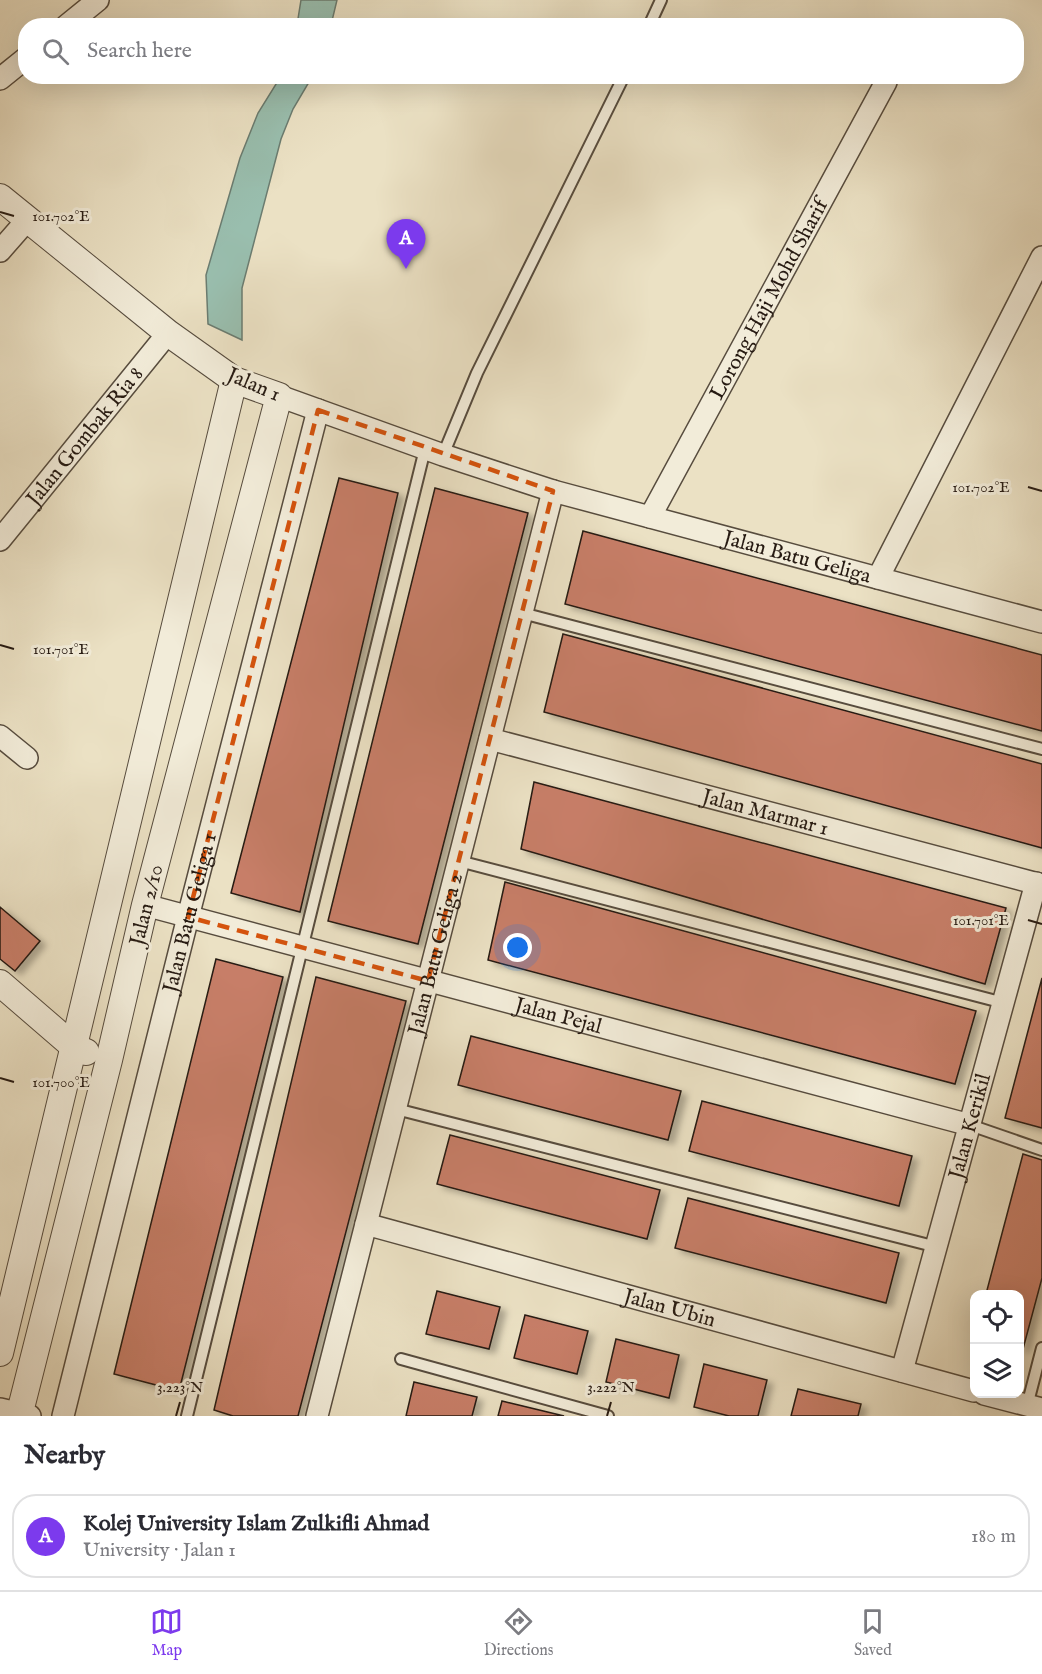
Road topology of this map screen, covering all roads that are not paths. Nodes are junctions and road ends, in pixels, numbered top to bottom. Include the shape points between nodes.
1 (98, 0) edge
2 (661, 0) edge
3 (76, 18) edge
4 (652, 18) edge
5 (18, 64) edge
6 (0, 79) edge
7 (620, 84) edge
8 (885, 84) edge
9 (0, 197) edge
10 (27, 219) junction
11 (0, 251) edge
12 (1042, 256) edge
13 (168, 333) junction
14 (234, 380) junction
15 (279, 396) junction
16 (318, 410) junction
17 (434, 452) junction
18 (553, 491) junction
19 (651, 517) junction
20 (0, 540) edge
21 (878, 578) junction
22 (522, 613) junction
23 (1042, 622) edge
24 (0, 736) edge
25 (490, 739) junction
26 (1042, 749) edge
27 (27, 758) dead end
28 (459, 861) junction
29 (1039, 884) edge
30 (145, 905) junction
31 (188, 917) junction
32 (303, 948) junction
33 (428, 981) junction
34 (0, 983) edge
35 (1004, 1003) junction
36 (74, 1047) junction
37 (109, 1060) junction
38 (396, 1109) junction
39 (970, 1125) junction
40 (1042, 1150) edge
41 (366, 1224) junction
42 (937, 1247) junction
43 (1042, 1348) edge
44 (0, 1353) edge
45 (401, 1359) dead end
46 (902, 1371) junction
47 (970, 1390) edge
48 (998, 1398) edge
49 (1034, 1408) edge
50 (17, 1414) edge
51 (63, 1416) edge
52 (187, 1416) edge
53 (317, 1416) edge
54 (608, 1416) edge

1 - 3 street
2 - 4 lane
5 - 6 street
7 - 17 lane
8 - 19 street, Lorong Haji Mohd Sharif
9 - 10 street, Jalan 1
10 - 11 street
10 - 13 street, Jalan 1
12 - 21 street
13 - 14 street, Jalan 1
13 - 20 street, Jalan Gombak Ria 8
14 - 15 street, Jalan 1
14 - 36 street, Jalan 2/10
15 - 16 street, Jalan 1
15 - 30 street, Jalan 2/10
16 - 17 street, Jalan 1
16 - 31 street, Jalan Batu Geliga 1
17 - 18 street, Jalan 1
17 - 32 lane
18 - 19 street, Jalan Batu Geliga
18 - 22 street, Jalan Batu Geliga 2
19 - 21 street, Jalan Batu Geliga
21 - 23 street, Jalan Batu Geliga
22 - 25 street, Jalan Batu Geliga 2
22 - 26 lane
24 - 27 street
25 - 28 street, Jalan Batu Geliga 2
25 - 29 street, Jalan Marmar 1
28 - 33 street, Jalan Batu Geliga 2
28 - 35 lane
29 - 35 street, Jalan Kerikil
30 - 31 street, Jalan Pejal
30 - 37 street, Jalan 2/10
31 - 32 street, Jalan Pejal
31 - 51 street, Jalan Batu Geliga 1
32 - 33 street, Jalan Pejal
32 - 52 lane
33 - 38 street, Jalan Batu Geliga 2
33 - 39 street, Jalan Pejal
34 - 36 street
35 - 39 street, Jalan Kerikil
36 - 37 street
36 - 44 street, Jalan 2/10
37 - 50 street, Jalan 2/10
38 - 41 street, Jalan Batu Geliga 2
38 - 42 lane
39 - 40 lane
39 - 42 street, Jalan Kerikil
41 - 46 street, Jalan Ubin
41 - 53 street, Jalan Batu Geliga 2
42 - 46 street, Jalan Kerikil
43 - 49 lane
45 - 54 lane
46 - 47 street, Jalan Ubin
48 - 49 street

